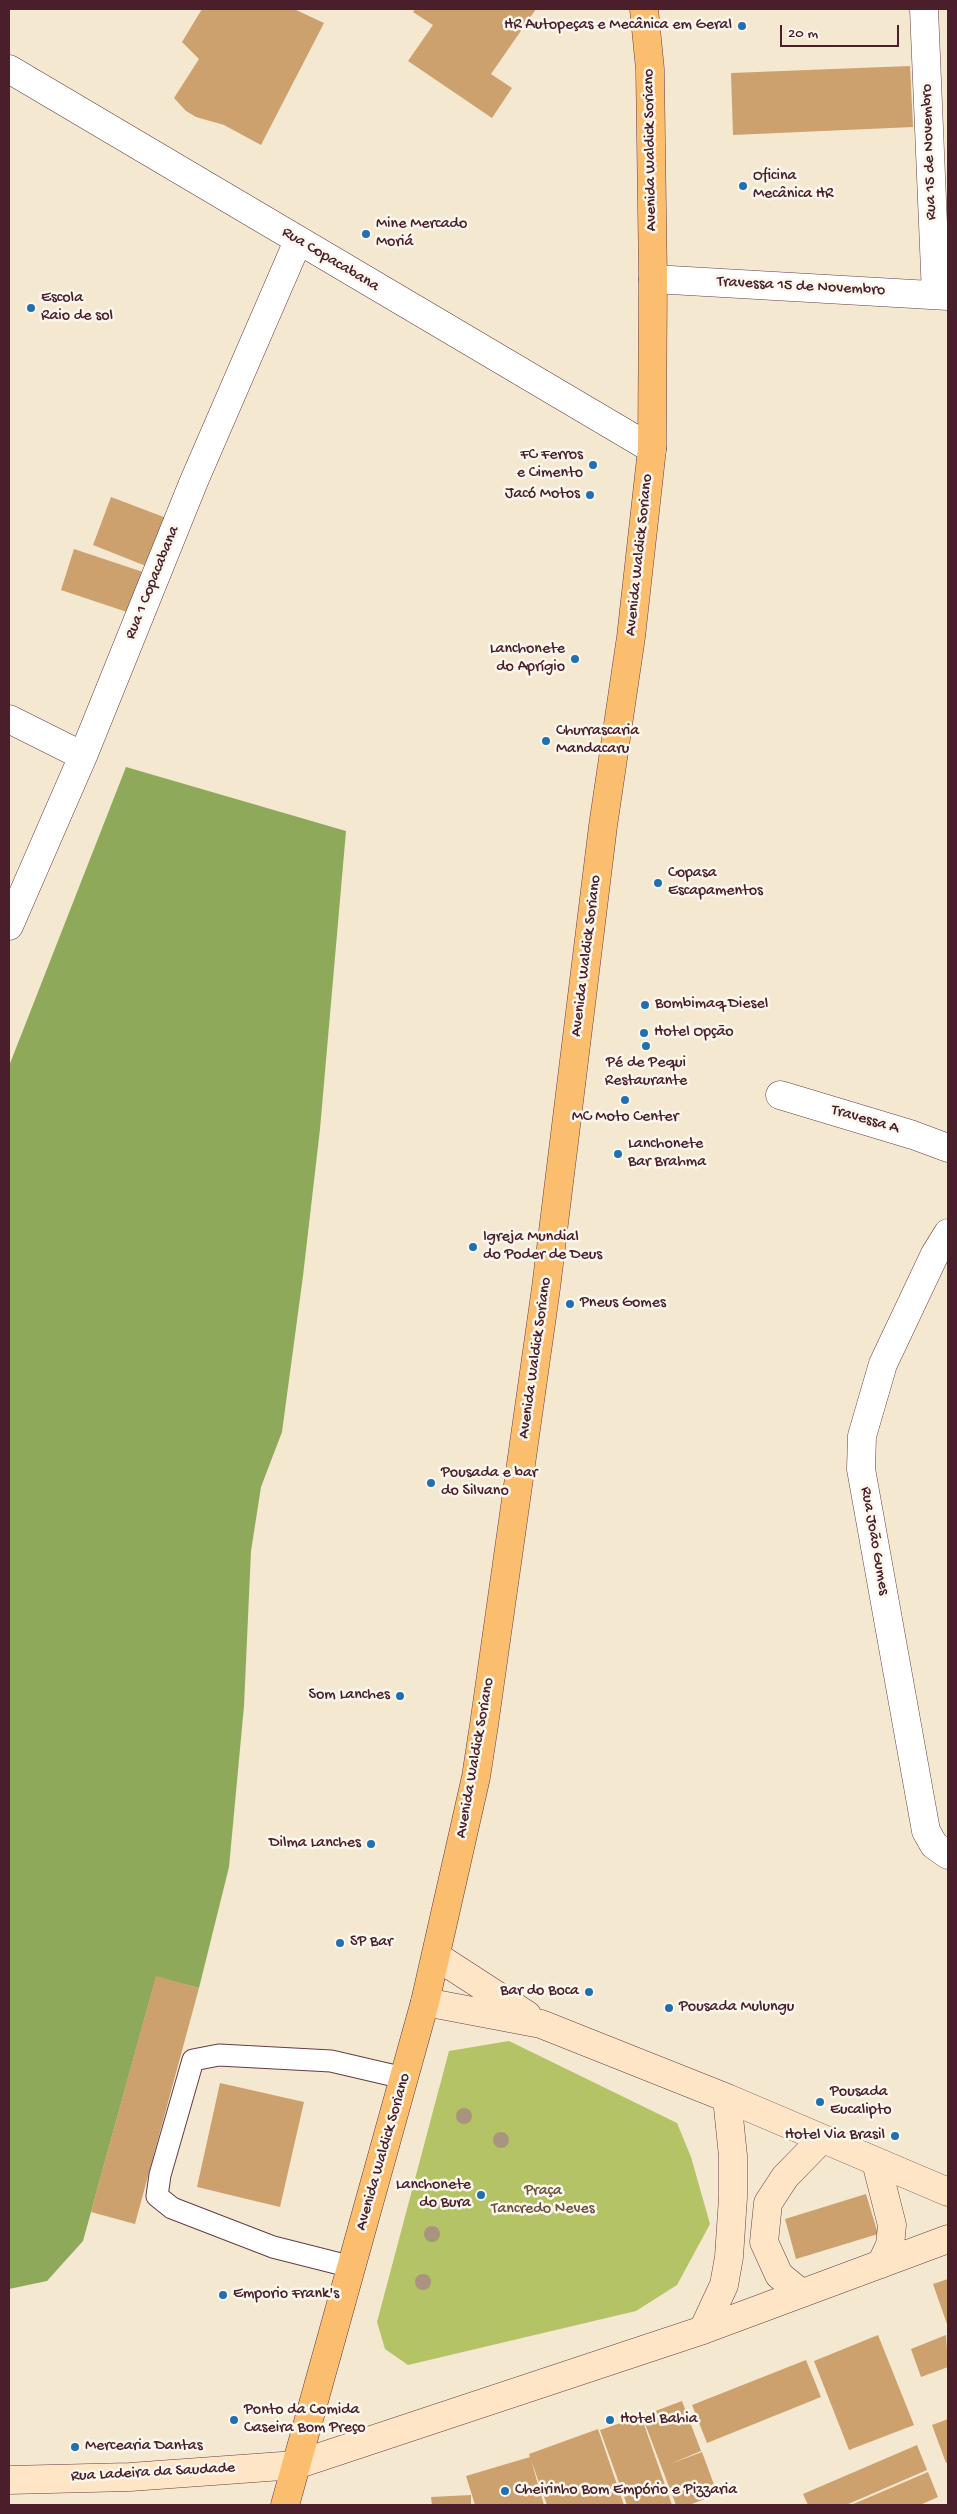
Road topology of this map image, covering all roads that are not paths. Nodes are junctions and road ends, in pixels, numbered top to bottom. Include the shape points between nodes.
1 (644, 9) edge
2 (924, 9) edge
3 (9, 69) edge
4 (298, 241) junction
5 (653, 279) junction
6 (942, 295) edge
7 (652, 448) junction
8 (9, 719) edge
9 (83, 756) junction
10 (9, 926) edge
11 (780, 1095) dead end
12 (948, 1148) edge
13 (948, 1233) edge
14 (948, 1855) edge
15 (436, 1956) junction
16 (426, 2002) junction
17 (541, 2024) junction
18 (404, 2078) junction
19 (727, 2098) junction
20 (822, 2139) junction
21 (876, 2162) junction
22 (948, 2192) edge
23 (948, 2239) edge
24 (881, 2264) junction
25 (352, 2267) junction
26 (801, 2293) junction
27 (703, 2330) junction
28 (296, 2465) junction
29 (9, 2480) edge
30 (285, 2505) edge

1 - 5 main road, Avenida Waldick Soriano via 650,69
2 - 6 street, Rua 15 de Novembro
3 - 4 street, Rua Copacabana
4 - 7 street, Rua Copacabana
4 - 9 street, Rua 1 Copacabana via 194,481
5 - 6 street, Travessa 15 de Novembro
5 - 7 main road, Avenida Waldick Soriano
7 - 15 main road, Avenida Waldick Soriano via 631,637 546,1288 484,1725 476,1777
8 - 9 street
9 - 10 street, Rua 1 Copacabana
11 - 12 street, Travessa A via 913,1134
13 - 14 street, Rua João Gumes via 883,1364 862,1436 861,1469 926,1831 934,1845
15 - 16 main road, Avenida Waldick Soriano
15 - 17 main road
16 - 17 main road
16 - 18 main road, Avenida Waldick Soriano
17 - 19 main road
18 - 25 main road, Avenida Waldick Soriano
18 - 25 lane via 330,2061 219,2055 194,2060 160,2175 156,2196 172,2208 273,2247
19 - 20 main road
19 - 27 main road via 733,2156 729,2257 724,2285
20 - 21 main road
20 - 26 main road via 785,2177 768,2203 764,2242 779,2275
21 - 22 main road
21 - 24 main road via 892,2225 890,2245
23 - 24 main road
24 - 26 main road
25 - 28 main road, Avenida Waldick Soriano
26 - 27 main road
27 - 28 main road
28 - 29 main road, Rua Ladeira da Saudade via 130,2477
28 - 30 main road, Avenida Waldick Soriano

